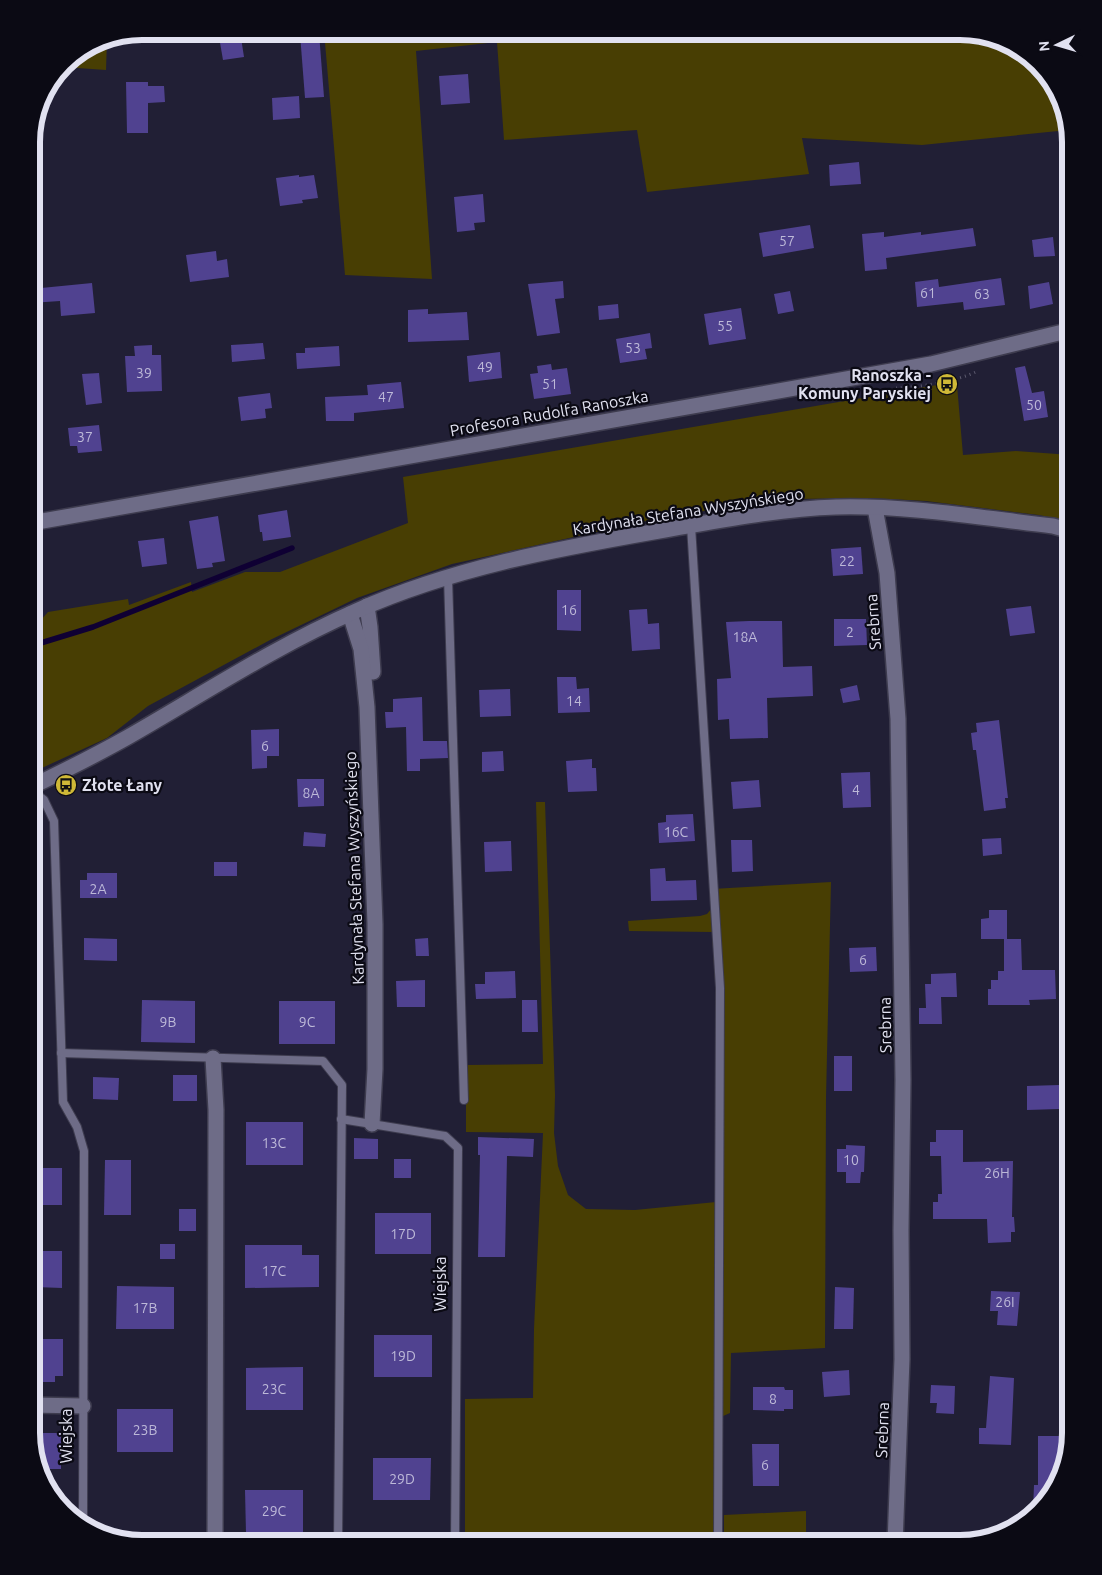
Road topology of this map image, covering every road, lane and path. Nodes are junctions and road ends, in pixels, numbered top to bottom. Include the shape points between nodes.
1 (1062, 332) edge
2 (875, 508) junction
3 (40, 521) edge
4 (691, 526) junction
5 (1062, 529) edge
6 (448, 577) junction
7 (367, 606) junction
8 (350, 614) junction
9 (369, 748) junction
10 (40, 783) edge
11 (40, 796) edge
12 (61, 1053) junction
13 (213, 1058) junction
14 (464, 1100) dead end
15 (341, 1119) junction
16 (372, 1124) junction
17 (40, 1405) edge
18 (83, 1406) junction
19 (83, 1516) edge
20 (215, 1535) edge
21 (338, 1535) edge
22 (455, 1535) edge
23 (718, 1535) edge
24 (896, 1535) edge

1 - 3 street, Profesora Rudolfa Ranoszka via 931,364
2 - 4 street, Kardynała Stefana Wyszyńskiego via 791,510
2 - 5 street, Kardynała Stefana Wyszyńskiego
2 - 24 street, Srebrna via 888,574 898,719 903,1080 902,1359
4 - 6 street, Kardynała Stefana Wyszyńskiego via 564,548
4 - 23 lane via 720,988
6 - 7 street, Kardynała Stefana Wyszyńskiego
6 - 14 lane
7 - 8 street, Kardynała Stefana Wyszyńskiego
7 - 9 street via 373,674
8 - 9 street, Kardynała Stefana Wyszyńskiego via 361,649
8 - 10 street, Kardynała Stefana Wyszyńskiego via 288,644
9 - 16 street, Kardynała Stefana Wyszyńskiego via 375,924
11 - 12 lane, Wiejska via 54,821
12 - 13 lane
12 - 18 lane, Wiejska via 62,1102 77,1127 84,1151
13 - 15 lane via 323,1061 342,1085
13 - 20 street via 216,1110
15 - 16 lane, Wiejska
15 - 21 lane
16 - 22 lane, Wiejska via 445,1136 458,1148
17 - 18 street
18 - 19 lane, Wiejska

